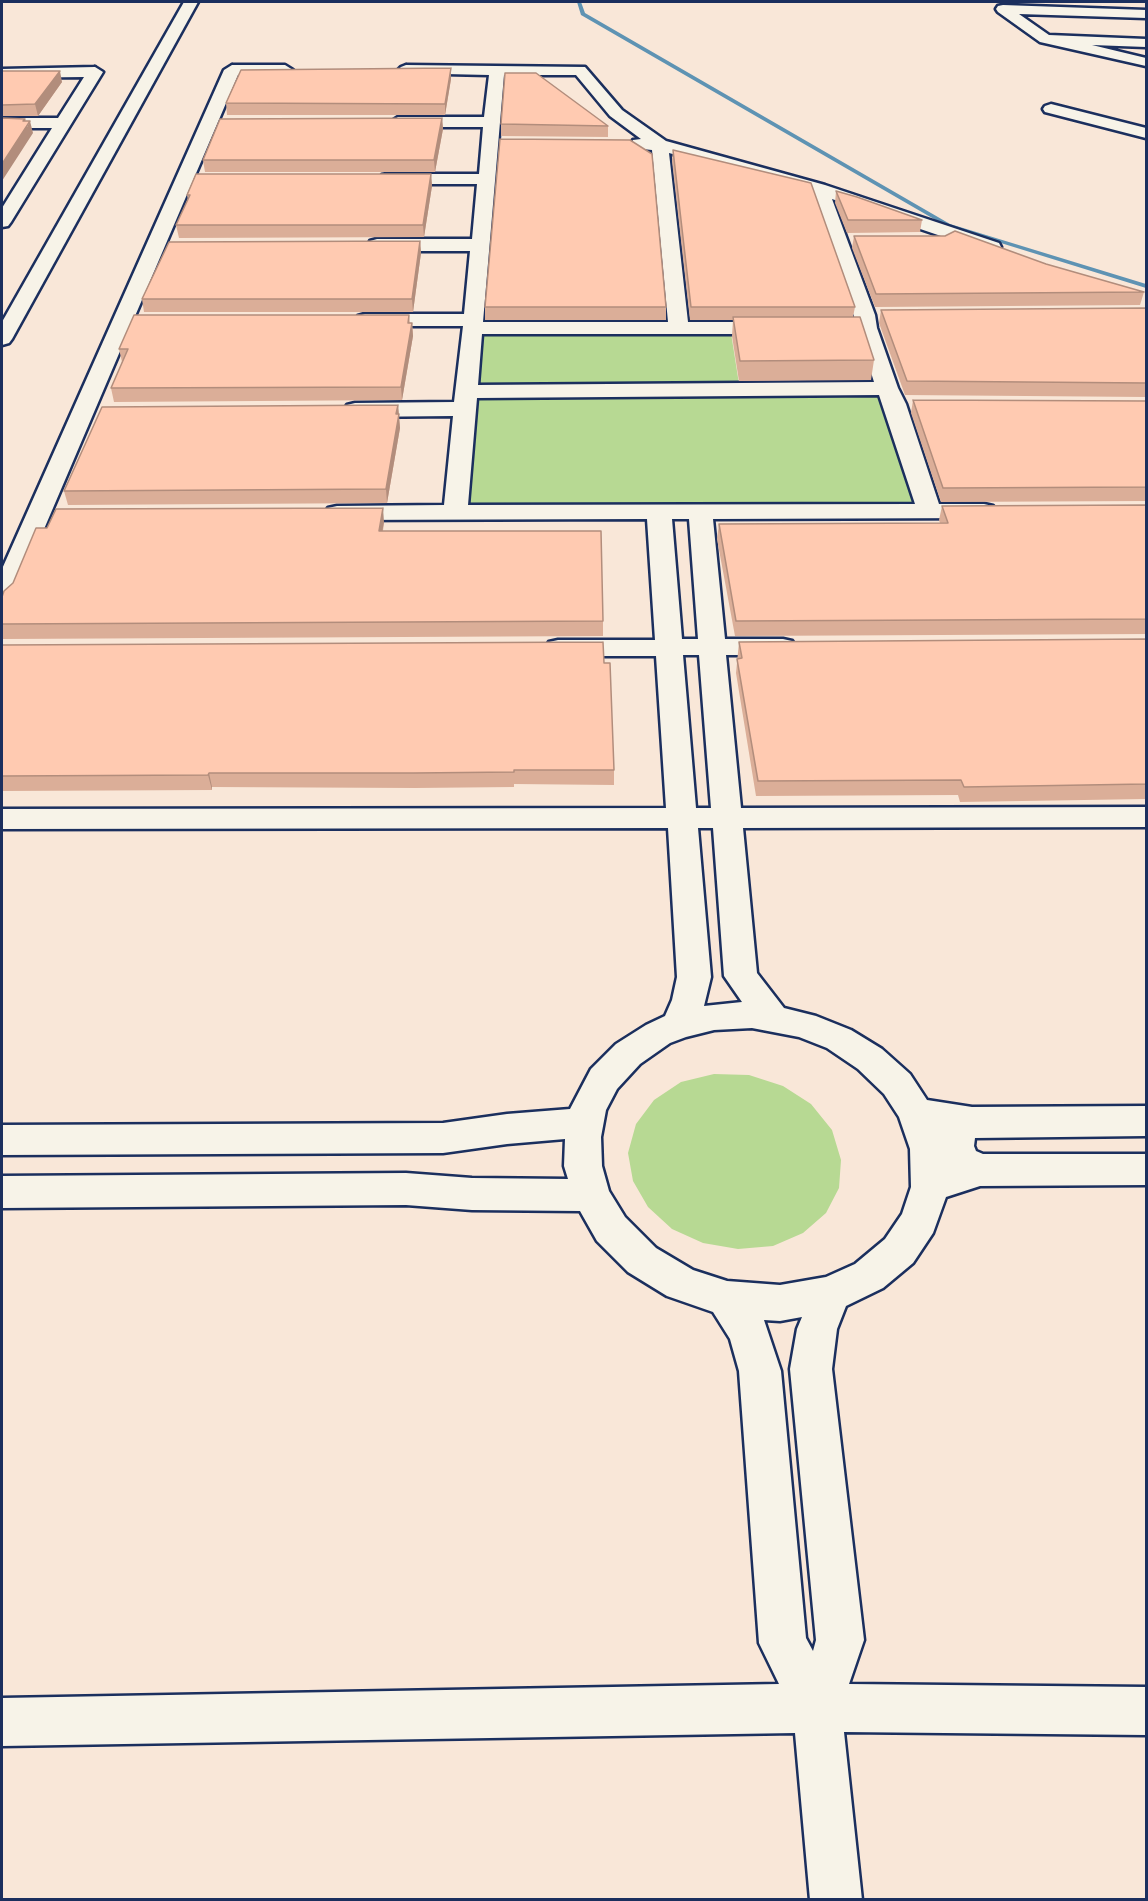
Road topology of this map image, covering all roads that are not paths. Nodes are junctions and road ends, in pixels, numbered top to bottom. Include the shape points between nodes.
1 (191, 2) edge
2 (1146, 14) edge
3 (1045, 39) junction
4 (1146, 43) edge
5 (1146, 62) edge
6 (302, 70) edge
7 (394, 70) edge
8 (497, 70) junction
9 (2, 73) edge
10 (1051, 109) dead end
11 (386, 122) edge
12 (492, 122) junction
13 (2, 123) edge
14 (63, 123) junction
15 (1146, 133) edge
16 (626, 144) edge
17 (660, 145) junction
18 (185, 179) junction
19 (208, 179) edge
20 (371, 179) edge
21 (487, 179) junction
22 (819, 189) junction
23 (2, 222) edge
24 (972, 240) junction
25 (837, 241) junction
26 (860, 241) edge
27 (916, 241) edge
28 (353, 245) edge
29 (481, 245) junction
30 (156, 246) junction
31 (179, 246) edge
32 (1012, 254) edge
33 (888, 314) edge
34 (123, 320) junction
35 (147, 320) edge
36 (345, 320) edge
37 (866, 321) junction
38 (473, 324) junction
39 (680, 328) junction
40 (2, 339) edge
41 (891, 396) junction
42 (466, 401) junction
43 (919, 404) edge
44 (333, 410) edge
45 (83, 411) junction
46 (107, 411) edge
47 (929, 511) junction
48 (1009, 511) edge
49 (455, 512) junction
50 (659, 512) junction
51 (699, 512) junction
52 (312, 513) edge
53 (2, 597) edge
54 (806, 646) edge
55 (711, 647) junction
56 (538, 648) edge
57 (669, 648) junction
58 (1146, 817) edge
59 (2, 819) edge
60 (682, 819) junction
61 (727, 819) junction
62 (773, 1019) junction
63 (679, 1025) junction
64 (916, 1113) junction
65 (1146, 1121) edge
66 (972, 1122) junction
67 (585, 1124) junction
68 (2, 1140) edge
69 (980, 1170) junction
70 (1146, 1170) edge
71 (930, 1187) junction
72 (2, 1192) edge
73 (591, 1195) junction
74 (831, 1294) junction
75 (727, 1299) junction
76 (818, 1708) junction
77 (1146, 1711) edge
78 (2, 1722) edge
79 (836, 1899) edge

1 - 40 street
2 - 3 street via 1003,9
3 - 4 street
3 - 5 street
6 - 18 street via 232,70 216,123
7 - 8 street
8 - 12 street
8 - 17 street via 580,70 616,113
9 - 14 street via 95,72
10 - 15 street
11 - 12 street
12 - 21 street via 496,143
13 - 14 street
14 - 23 street via 19,179
16 - 17 street
17 - 22 street
17 - 39 street
18 - 19 street
18 - 30 street
20 - 21 street
21 - 29 street
22 - 24 street
22 - 25 street
24 - 27 street
24 - 32 street
25 - 26 street
25 - 37 street
28 - 29 street
29 - 38 street
30 - 31 street
30 - 34 street
33 - 37 street
34 - 35 street
34 - 45 street
36 - 38 street
37 - 39 street
37 - 41 street
38 - 39 street
38 - 42 street
41 - 42 street
41 - 43 street
41 - 47 street
42 - 44 street
42 - 49 street
45 - 46 street
45 - 53 street via 50,514
47 - 48 street
47 - 51 street
49 - 50 street
49 - 52 street
50 - 51 street
50 - 57 street
51 - 55 street
54 - 55 street
55 - 57 street
55 - 61 street
56 - 57 street
57 - 60 street
58 - 61 street
59 - 60 street
60 - 61 street
60 - 63 street via 694,977
61 - 62 street via 741,976
62 - 63 street via 752,1015 714,1017
62 - 64 street via 804,1025 839,1039 870,1059 897,1084
63 - 67 street via 628,1054 604,1079
64 - 66 street
64 - 71 street via 928,1149
65 - 66 street
66 - 69 street via 958,1130 955,1146 963,1162
67 - 68 street via 444,1138
67 - 73 street via 583,1166
69 - 70 street
69 - 71 street
71 - 74 street via 919,1221 899,1251 869,1276
72 - 73 street via 406,1189
73 - 75 street via 611,1229 642,1260 681,1284
74 - 75 street via 780,1303
74 - 76 street via 817,1329 811,1369 840,1640
75 - 76 street via 749,1332 760,1371 783,1643
76 - 77 street
76 - 78 street
76 - 79 street

